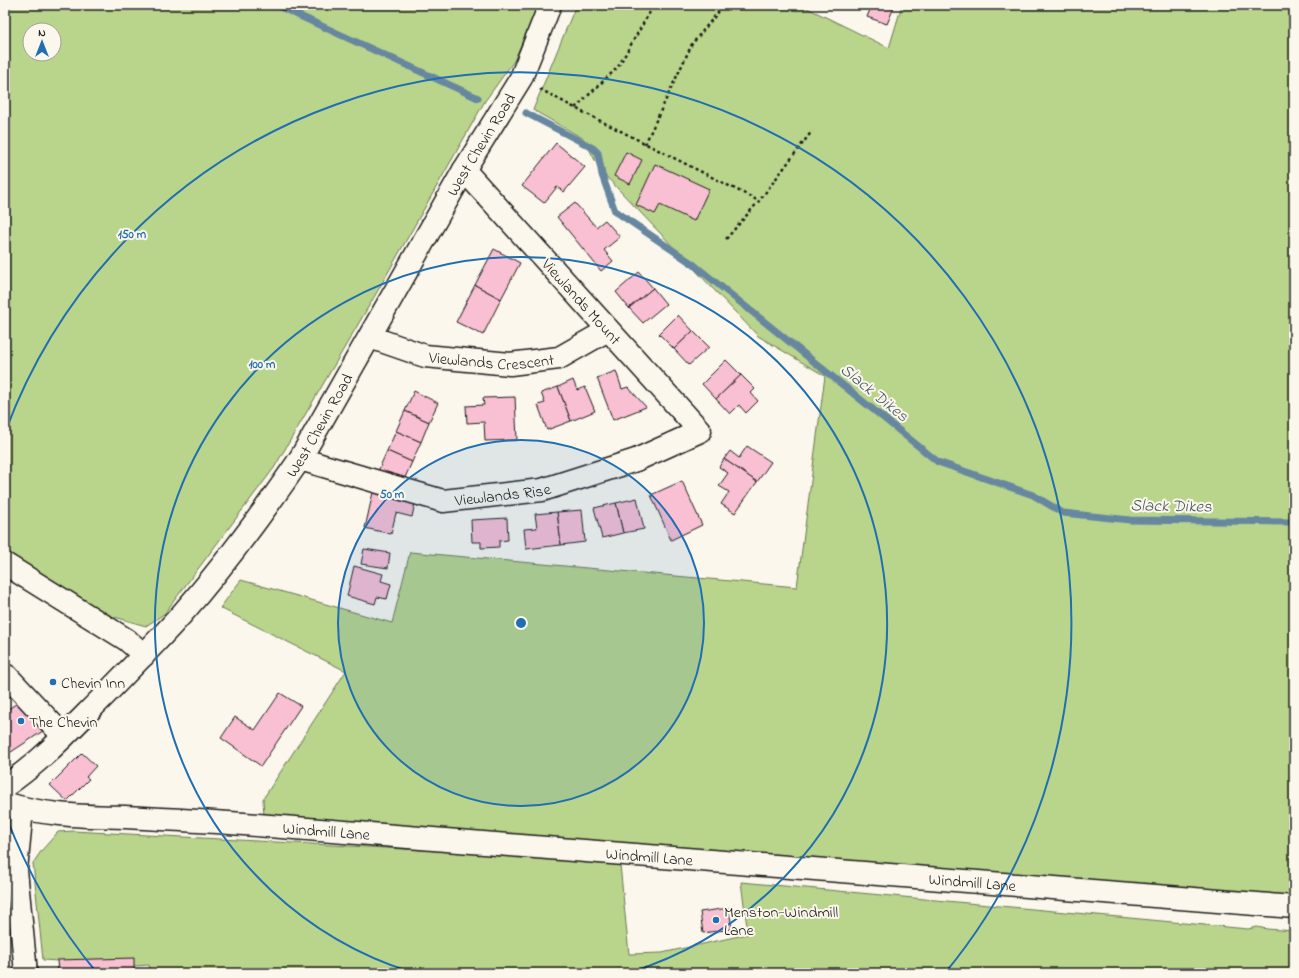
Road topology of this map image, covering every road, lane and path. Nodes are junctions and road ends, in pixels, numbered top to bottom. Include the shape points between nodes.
1 (550, 5) edge
2 (654, 5) edge
3 (724, 5) edge
4 (521, 78) junction
5 (575, 108) junction
6 (812, 131) dead end
7 (645, 144) junction
8 (464, 170) junction
9 (759, 201) junction
10 (726, 238) dead end
11 (608, 330) junction
12 (370, 337) junction
13 (700, 431) joint
14 (300, 459) junction
15 (5, 564) edge
16 (144, 655) junction
17 (5, 675) edge
18 (63, 737) junction
19 (5, 786) edge
20 (14, 806) edge
21 (1294, 907) edge
22 (26, 973) edge

1 - 4 street, West Chevin Road
2 - 5 path via 618,67
3 - 7 path via 692,44
4 - 5 path
4 - 8 street, West Chevin Road
5 - 7 path
6 - 9 path
7 - 9 path
8 - 11 street, Viewlands Mount
8 - 12 street, West Chevin Road
9 - 10 path
11 - 12 street, Viewlands Crescent via 559,358 510,364 425,356
11 - 13 street, Viewlands Mount
12 - 14 street, West Chevin Road
13 - 14 street, Viewlands Rise via 636,460 542,490 443,501
14 - 16 street, West Chevin Road via 223,564
15 - 16 street via 127,640
16 - 18 street, West Chevin Road
17 - 18 street
18 - 19 street, West Chevin Road
20 - 21 street, Windmill Lane via 59,815 244,824
20 - 22 street via 16,870

